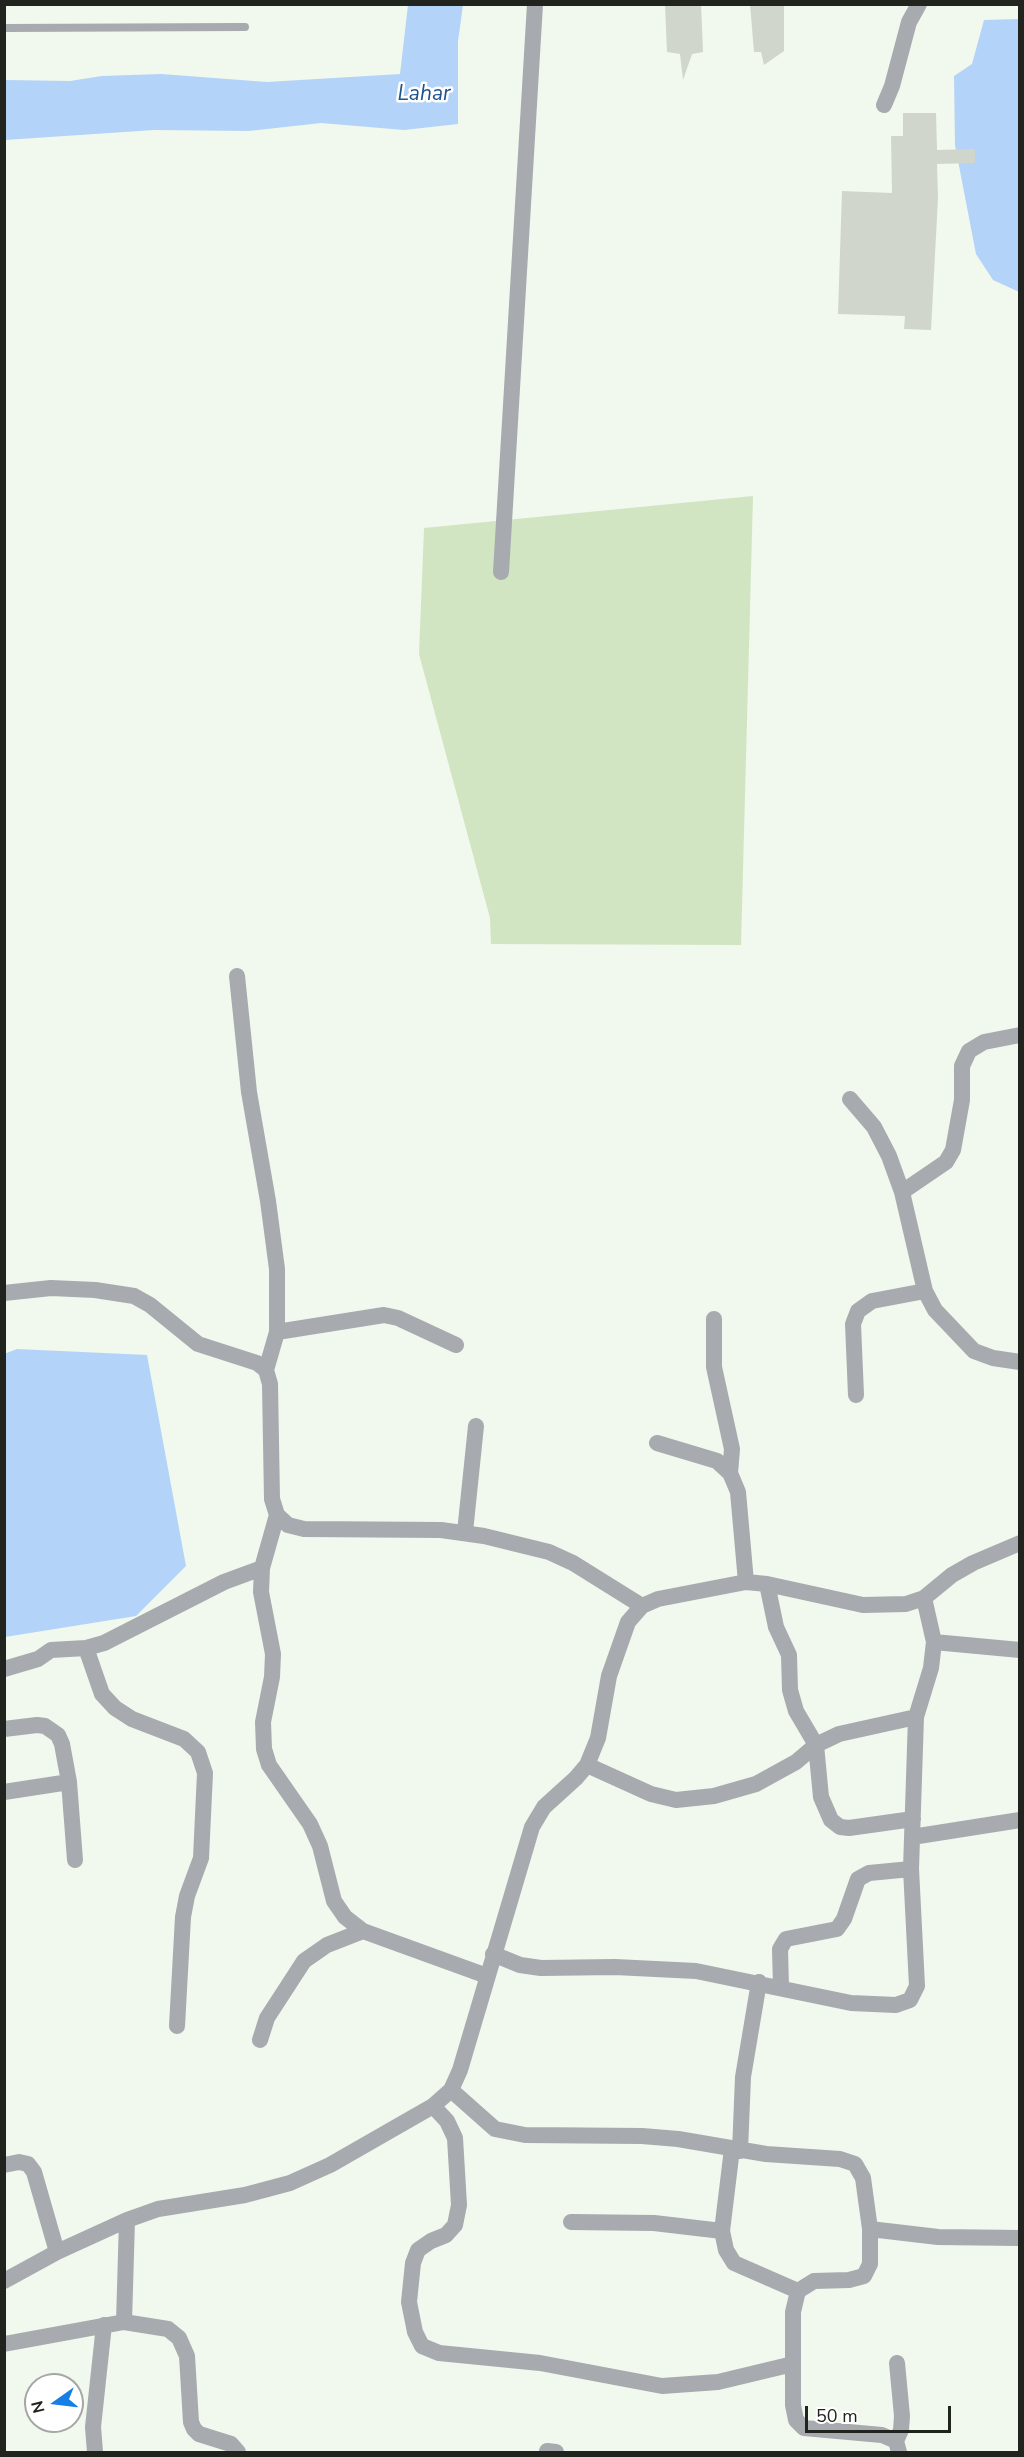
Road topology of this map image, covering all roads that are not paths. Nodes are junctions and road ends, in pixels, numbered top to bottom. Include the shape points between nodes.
1 (535, 4) edge
2 (919, 4) edge
3 (245, 27) dead end
4 (4, 28) edge
5 (884, 105) dead end
6 (501, 572) dead end
7 (237, 976) dead end
8 (1020, 1035) edge
9 (850, 1099) dead end
10 (902, 1192) junction
11 (5, 1290) edge
12 (925, 1291) junction
13 (714, 1319) dead end
14 (278, 1332) junction
15 (456, 1345) dead end
16 (1020, 1362) edge
17 (266, 1370) junction
18 (856, 1395) dead end
19 (476, 1426) dead end
20 (657, 1443) dead end
21 (730, 1473) junction
22 (277, 1515) junction
23 (465, 1532) junction
24 (1020, 1543) edge
25 (262, 1568) junction
26 (746, 1582) junction
27 (767, 1584) junction
28 (924, 1598) junction
29 (642, 1606) junction
30 (934, 1642) junction
31 (86, 1648) junction
32 (1020, 1650) edge
33 (4, 1669) edge
34 (916, 1717) junction
35 (4, 1729) edge
36 (816, 1745) junction
37 (587, 1765) junction
38 (69, 1782) junction
39 (4, 1792) edge
40 (913, 1819) junction
41 (1020, 1820) edge
42 (912, 1837) junction
43 (75, 1860) dead end
44 (911, 1869) junction
45 (363, 1931) junction
46 (493, 1954) junction
47 (487, 1976) junction
48 (759, 1982) junction
49 (781, 1987) junction
50 (177, 2026) dead end
51 (260, 2040) dead end
52 (451, 2091) junction
53 (433, 2106) junction
54 (736, 2150) junction
55 (4, 2165) edge
56 (127, 2220) junction
57 (571, 2222) dead end
58 (870, 2229) junction
59 (722, 2231) junction
60 (1020, 2238) edge
61 (57, 2252) junction
62 (4, 2281) edge
63 (798, 2291) junction
64 (124, 2322) junction
65 (104, 2325) junction
66 (4, 2344) edge
67 (897, 2363) dead end
68 (793, 2364) junction
69 (898, 2447) edge
70 (95, 2452) edge
71 (238, 2452) edge

1 - 6 street
2 - 5 street via 909,22
3 - 4 lane
7 - 14 street via 250,1102 277,1269
8 - 10 street via 984,1042 969,1051 962,1066 962,1100 953,1150 946,1162
9 - 10 street via 874,1127
10 - 12 street
11 - 17 street via 95,1290 134,1296 198,1344 257,1363
12 - 16 street via 934,1310 974,1350
12 - 18 street via 872,1301 858,1311 853,1324
13 - 21 street via 714,1367 732,1449
14 - 15 street via 384,1315
14 - 17 street
17 - 22 street via 270,1384 272,1499
19 - 23 street
20 - 21 street via 717,1461
21 - 26 street via 738,1492
22 - 23 street via 288,1525 304,1529
22 - 25 street
23 - 29 street via 549,1552
24 - 28 street via 952,1575
25 - 31 street
25 - 45 street via 261,1592 273,1654 263,1722 268,1765 310,1824 334,1902
26 - 27 street
26 - 29 street via 658,1599
27 - 28 street via 864,1605 906,1604
27 - 36 street via 776,1627 789,1655 790,1690 796,1711
28 - 30 street
29 - 37 street via 628,1622 613,1665 598,1738
30 - 32 street
30 - 34 street via 931,1668
31 - 33 street via 51,1650 38,1659
31 - 50 street via 102,1694 115,1708 132,1719 184,1739 198,1752 205,1773 201,1858 183,1917
34 - 36 street via 839,1734
34 - 40 street
35 - 38 street via 37,1725 54,1730 62,1744
36 - 37 street via 796,1762 756,1784 714,1796 676,1800 651,1794
36 - 40 street via 821,1797 831,1820 840,1827
37 - 46 street via 543,1807 532,1827
38 - 39 street
38 - 43 street
40 - 42 street
41 - 42 street
42 - 44 street
44 - 49 street via 869,1873 858,1879 837,1929 786,1939 780,1949
44 - 49 street via 917,1986 910,2000 896,2005 851,2003
45 - 47 street
45 - 51 street via 327,1945 304,1961 267,2018
46 - 47 street
46 - 48 street via 541,1968 696,1971
47 - 52 street
48 - 49 street
48 - 54 street
52 - 53 street
52 - 54 street via 495,2129 525,2135 678,2139
53 - 56 street via 330,2165 290,2183 158,2209
53 - 68 street via 447,2121 455,2138 459,2205 455,2225 446,2235 418,2250 413,2263 409,2302 422,2346 439,2353 540,2363 662,2386 718,2382
54 - 58 street via 840,2159 855,2164 863,2178
54 - 59 street
55 - 61 street via 28,2164 34,2172
56 - 61 street
56 - 64 street
57 - 59 street via 654,2223
58 - 60 street via 938,2237
58 - 63 street via 870,2264 864,2276 814,2281
59 - 63 street via 734,2263
61 - 62 street
63 - 68 street via 793,2312
64 - 65 street
64 - 71 street via 168,2329 179,2338 187,2356 194,2429 231,2444
65 - 66 street
65 - 70 street via 93,2427
67 - 69 street via 902,2416
68 - 69 street via 793,2405 796,2420 804,2428 882,2435

